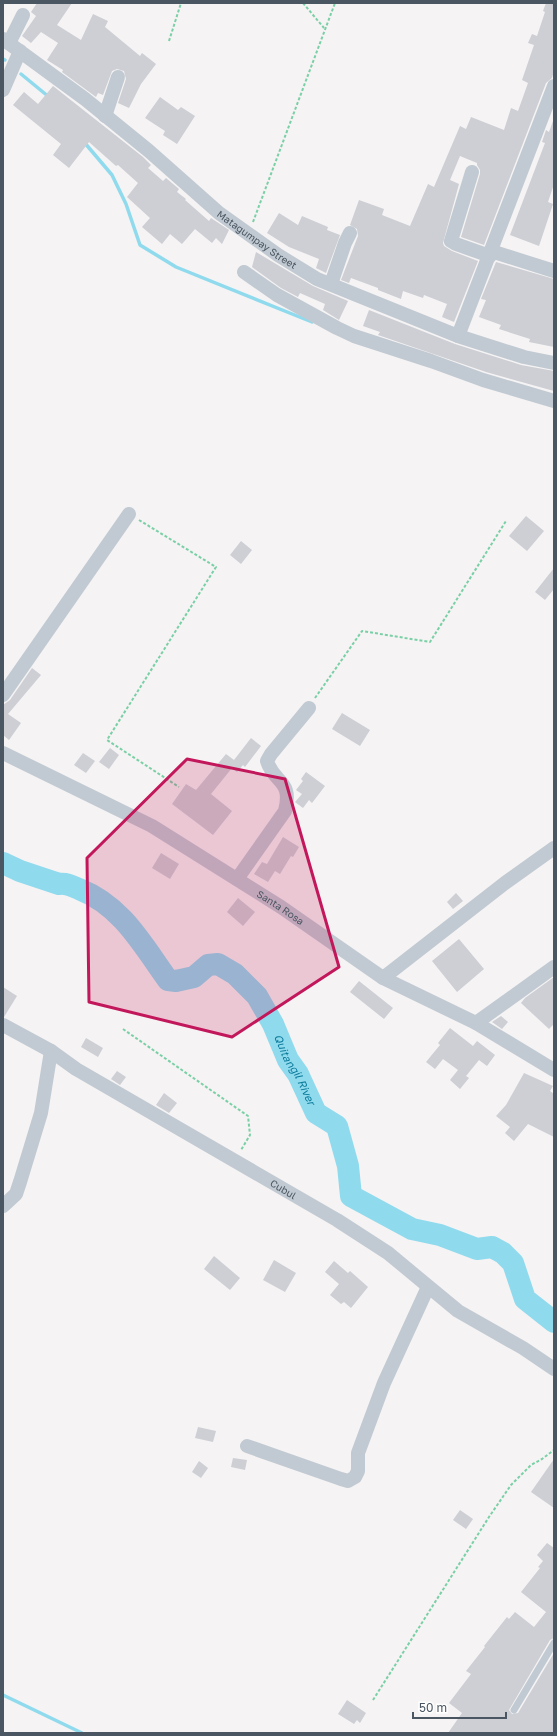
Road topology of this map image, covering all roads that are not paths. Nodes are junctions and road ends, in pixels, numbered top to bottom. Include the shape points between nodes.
1 (23, 15) dead end
2 (6, 41) edge
3 (20, 51) junction
4 (118, 77) dead end
5 (554, 86) edge
6 (3, 90) edge
7 (105, 116) junction
8 (472, 172) dead end
9 (350, 233) dead end
10 (491, 253) junction
11 (554, 271) edge
12 (244, 272) dead end
13 (331, 284) junction
14 (458, 336) junction
15 (554, 363) edge
16 (554, 401) edge
17 (129, 514) road end
18 (3, 695) edge
19 (309, 708) road end
20 (3, 753) edge
21 (554, 848) edge
22 (237, 879) junction
23 (554, 967) edge
24 (383, 978) junction
25 (476, 1023) junction
26 (3, 1025) edge
27 (51, 1051) junction
28 (554, 1070) edge
29 (3, 1206) edge
30 (428, 1287) junction
31 (554, 1369) edge
32 (248, 1446) dead end
33 (554, 1643) edge
34 (514, 1710) dead end

1 - 2 street
2 - 3 street, Matagumpay Street
3 - 6 street
3 - 7 street, Matagumpay Street
4 - 7 street
5 - 10 street
7 - 13 street, Matagumpay Street via 219,213 278,255 317,279
8 - 10 street via 451,241
9 - 13 street
10 - 11 street
10 - 14 street
12 - 16 street via 277,294 354,336
13 - 14 street, Matagumpay Street
14 - 15 street, Matagumpay Street via 524,357
17 - 18 street
19 - 22 street via 268,761 269,767 286,787 285,811
20 - 22 street, Santa Rosa via 152,826
21 - 24 street
22 - 24 street, Santa Rosa
23 - 25 street
24 - 25 street, Santa Rosa
25 - 28 street, Santa Rosa
26 - 27 street, Cubul
27 - 29 street via 41,1113 20,1182 16,1194
27 - 30 street, Cubul via 76,1069 337,1220 388,1253
30 - 31 street, Cubul via 458,1311 524,1348
30 - 32 street via 384,1383 360,1446 358,1471 355,1477 348,1481 341,1479
33 - 34 lane

